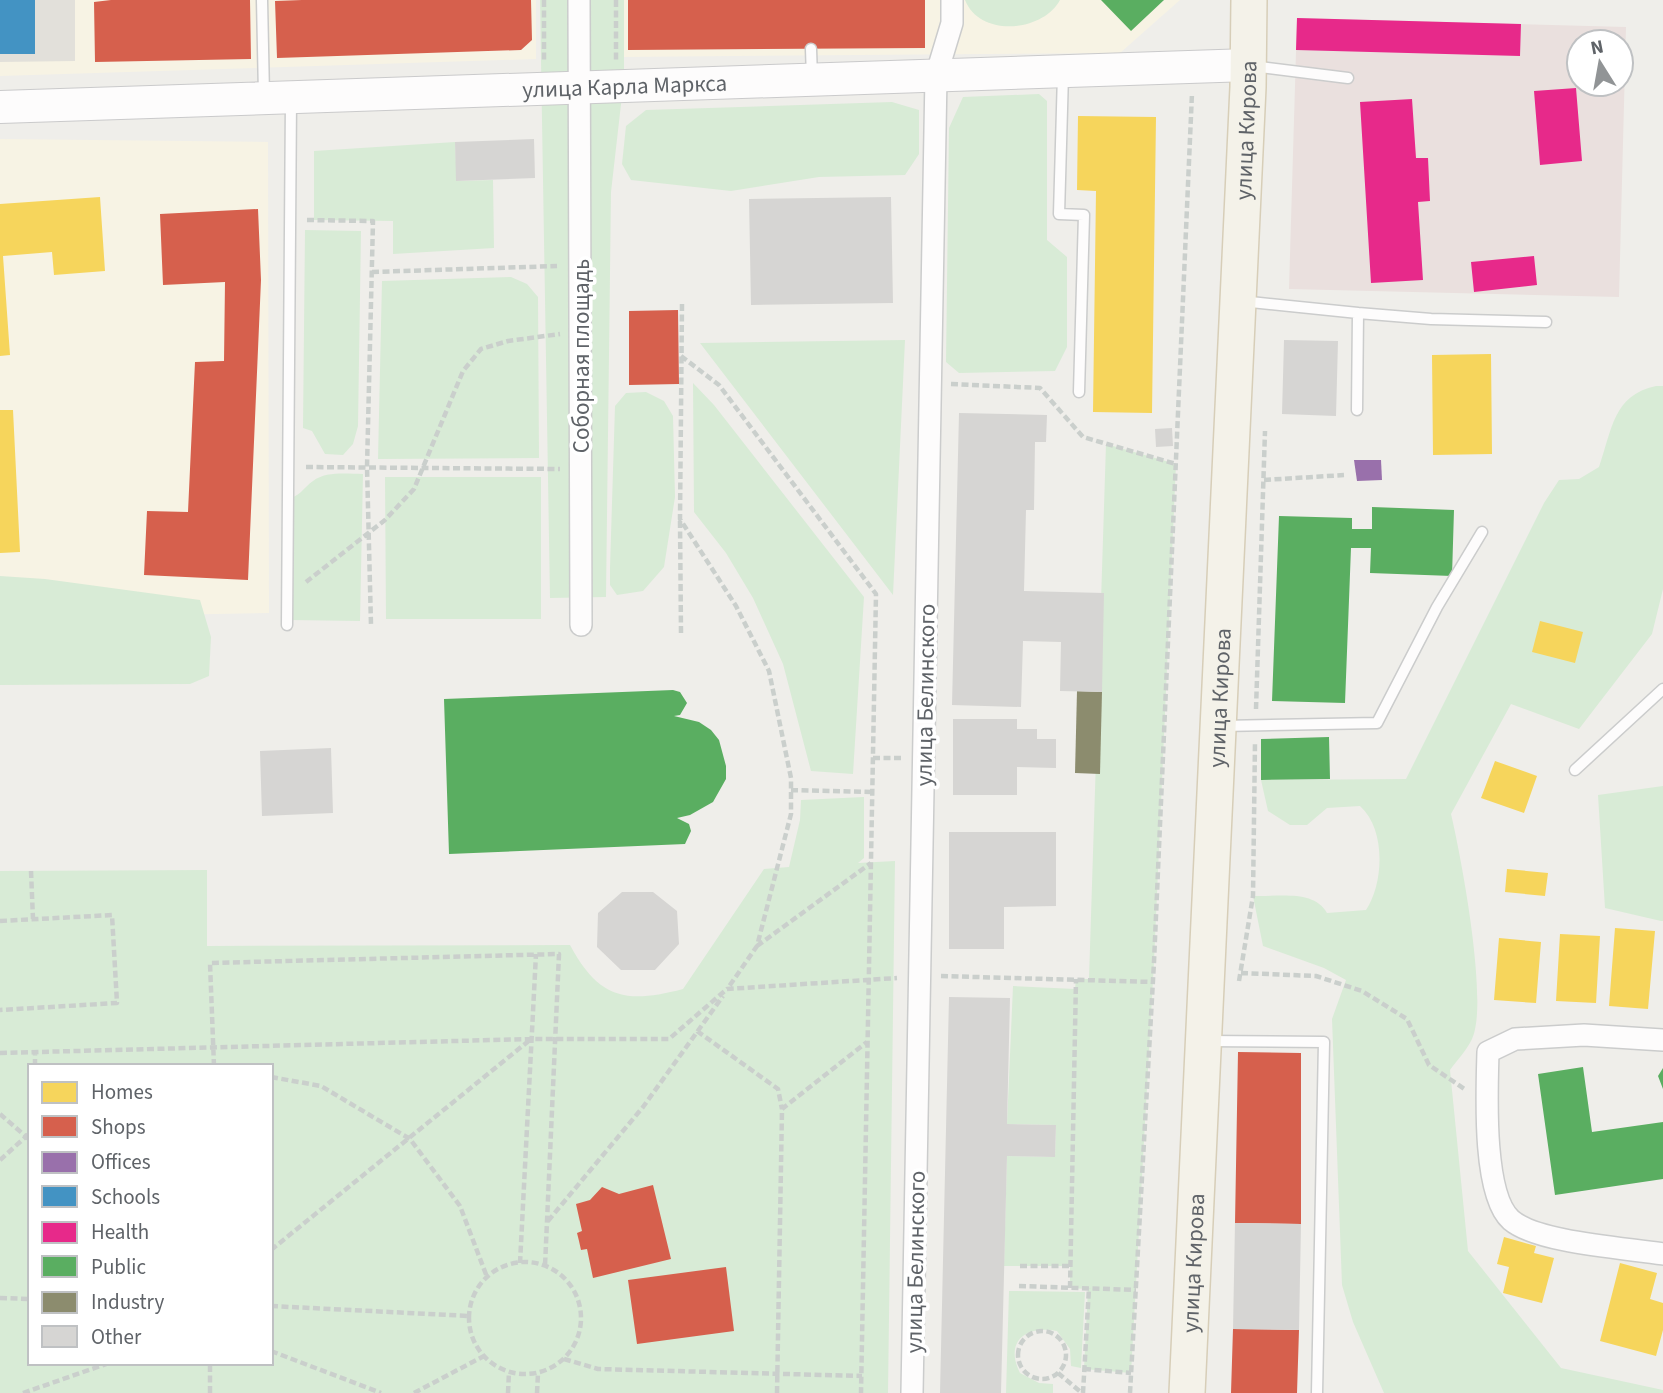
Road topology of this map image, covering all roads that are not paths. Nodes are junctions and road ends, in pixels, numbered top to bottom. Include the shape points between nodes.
1 (262, 0) edge
2 (579, 0) edge
3 (952, 0) edge
4 (1249, 0) edge
5 (1249, 65) junction
6 (1063, 71) junction
7 (936, 76) junction
8 (1348, 78) dead end
9 (580, 87) junction
10 (277, 97) junction
11 (0, 107) edge
12 (1239, 300) junction
13 (1358, 313) junction
14 (1546, 322) dead end
15 (1079, 392) dead end
16 (1357, 410) dead end
17 (1482, 532) dead end
18 (287, 625) dead end
19 (581, 625) dead end
20 (1663, 689) edge
21 (1219, 726) junction
22 (1575, 770) dead end
23 (1663, 1040) edge
24 (1204, 1041) junction
25 (1663, 1254) edge
26 (912, 1393) edge
27 (1187, 1393) edge
28 (1317, 1393) edge

1 - 10 lane
2 - 9 street, Соборная площадь
3 - 7 street, улица Белинского via 952,23
4 - 5 main road, улица Кирова
5 - 6 main road, улица Карла Маркса
5 - 8 lane
5 - 12 main road, улица Кирова
6 - 7 main road, улица Карла Маркса
6 - 15 lane via 1059,214 1084,215
7 - 9 main road, улица Карла Маркса via 811,64
7 - 26 street, улица Белинского
9 - 10 main road, улица Карла Маркса
9 - 19 street, Соборная площадь
10 - 11 main road, улица Карла Маркса
10 - 18 lane via 290,220
12 - 13 lane
12 - 21 main road, улица Кирова
13 - 14 lane
13 - 16 lane
17 - 21 lane via 1377,723
20 - 22 lane
21 - 24 main road, улица Кирова
23 - 25 street via 1584,1035 1515,1039 1488,1052 1486,1132 1501,1209 1513,1222 1544,1235
24 - 27 main road, улица Кирова
24 - 28 lane via 1324,1042

